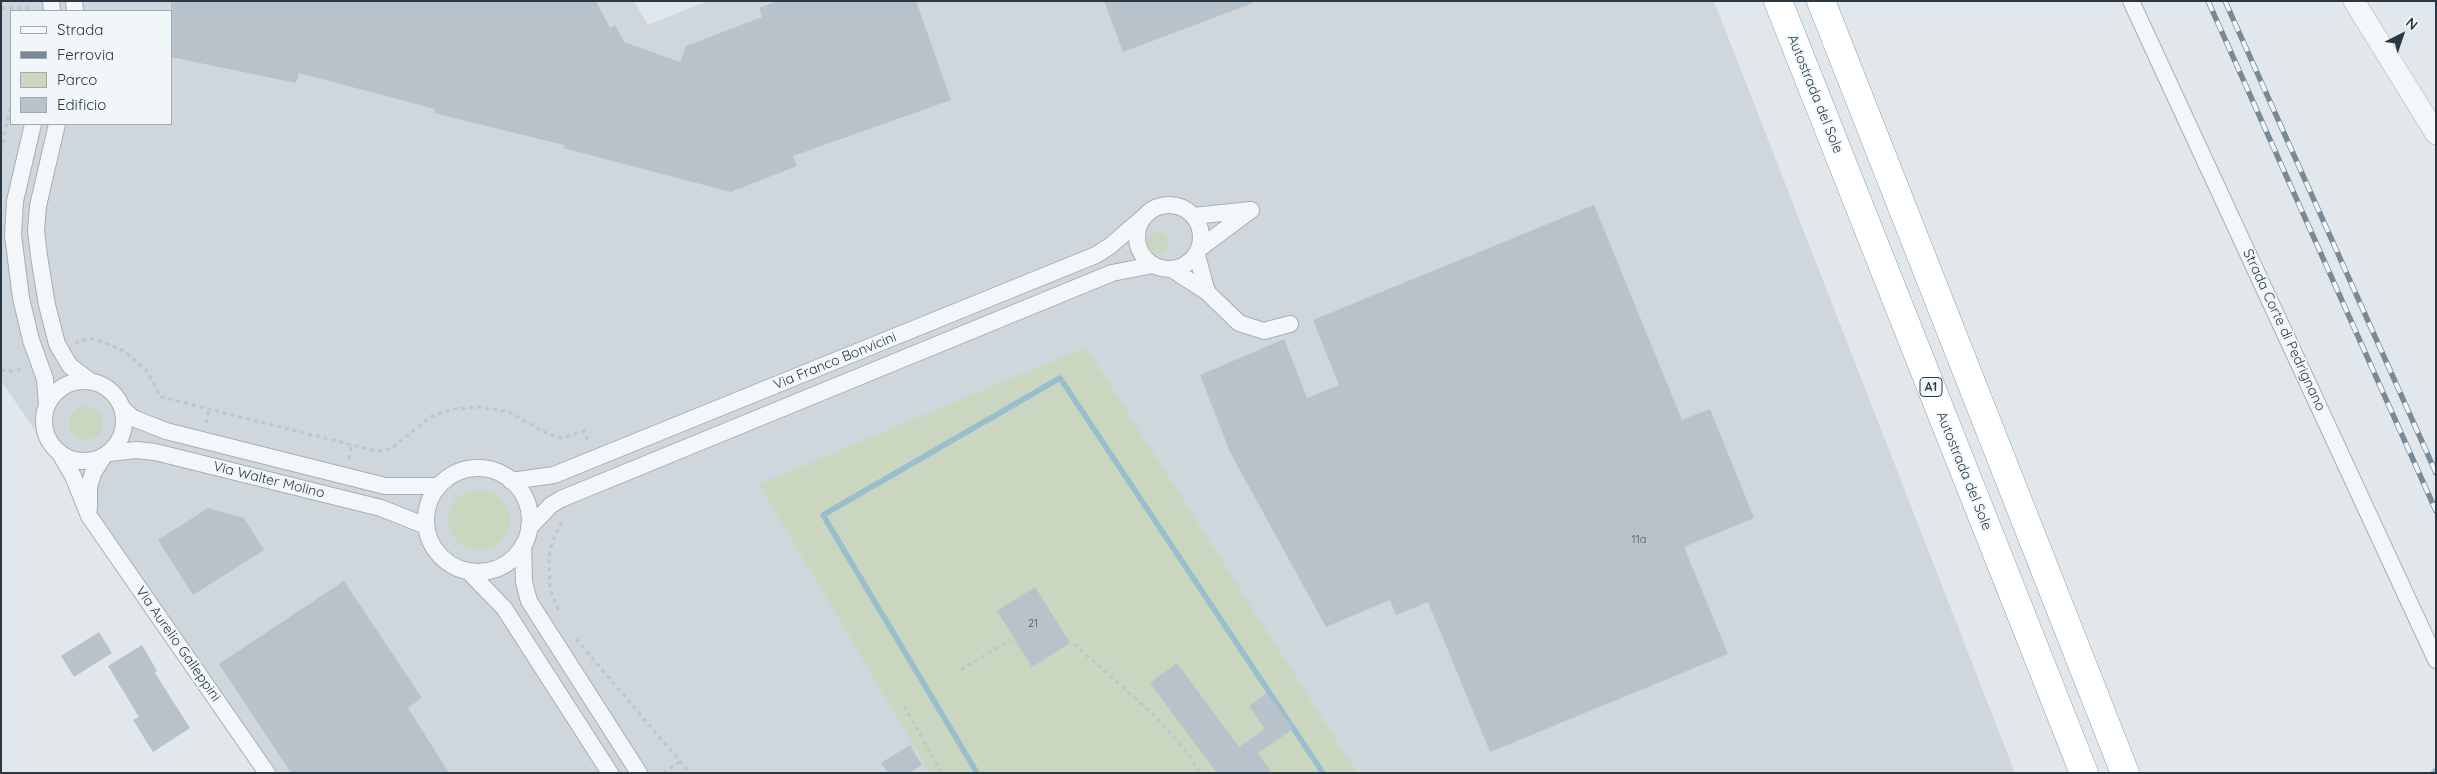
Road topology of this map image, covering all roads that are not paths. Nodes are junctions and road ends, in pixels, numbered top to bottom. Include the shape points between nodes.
1 (1778, 1) edge
2 (1821, 1) edge
3 (2131, 1) edge
4 (2354, 1) edge
5 (32, 125) edge
6 (57, 125) edge
7 (2436, 134) edge
8 (1146, 215) junction
9 (1193, 216) junction
10 (1198, 251) junction
11 (1153, 265) junction
12 (1173, 270) junction
13 (1207, 292) junction
14 (1290, 324) dead end
15 (90, 381) junction
16 (47, 405) junction
17 (124, 410) junction
18 (59, 452) junction
19 (107, 455) junction
20 (511, 481) junction
21 (438, 486) junction
22 (89, 516) junction
23 (426, 526) junction
24 (529, 528) junction
25 (523, 545) junction
26 (468, 571) junction
27 (2436, 660) edge
28 (267, 773) edge
29 (610, 773) edge
30 (639, 773) edge
31 (2084, 773) edge
32 (2125, 773) edge

1 - 31 highway, Autostrada del Sole / A1
2 - 32 highway
3 - 27 street, Strada Corte di Pedrignano
4 - 7 street
5 - 16 street via 15,201 14,235 21,298 45,379
6 - 15 street, Via Walter Molino via 38,206 39,256 57,344 70,366
8 - 9 street, Via Franco Bonvicini via 1164,205 1185,209
8 - 11 street via 1140,224 1137,243 1145,259
8 - 20 street, Via Franco Bonvicini via 1096,255 554,475
9 - 10 street via 1201,231
9 - 10 street via 1251,210
10 - 12 street via 1190,262
10 - 13 street
11 - 12 street, Via Franco Bonvicini
11 - 24 street, Via Franco Bonvicini via 1112,273 561,499
12 - 13 street, Via Franco Bonvicini
13 - 14 street, Via Franco Bonvicini via 1238,323 1252,329 1264,331
15 - 16 street via 70,383 60,388
15 - 17 street, Via Walter Molino via 108,388
16 - 18 street via 45,430
17 - 19 street via 123,434
17 - 21 street, Via Walter Molino via 133,418 166,431 385,486
18 - 19 street, Via Walter Molino via 81,461
18 - 22 street, Via Aurelio Galleppini
19 - 22 street via 93,474 89,487
19 - 23 street, Via Walter Molino via 136,450 155,452 381,508
20 - 21 street via 498,472 466,469 451,475
20 - 24 street via 526,502
21 - 23 street via 426,511
22 - 28 street, Via Aurelio Galleppini
23 - 26 street via 430,542 439,555
24 - 25 street
25 - 26 street via 511,559 494,569
25 - 30 street via 524,582 529,601
26 - 29 street via 504,608

